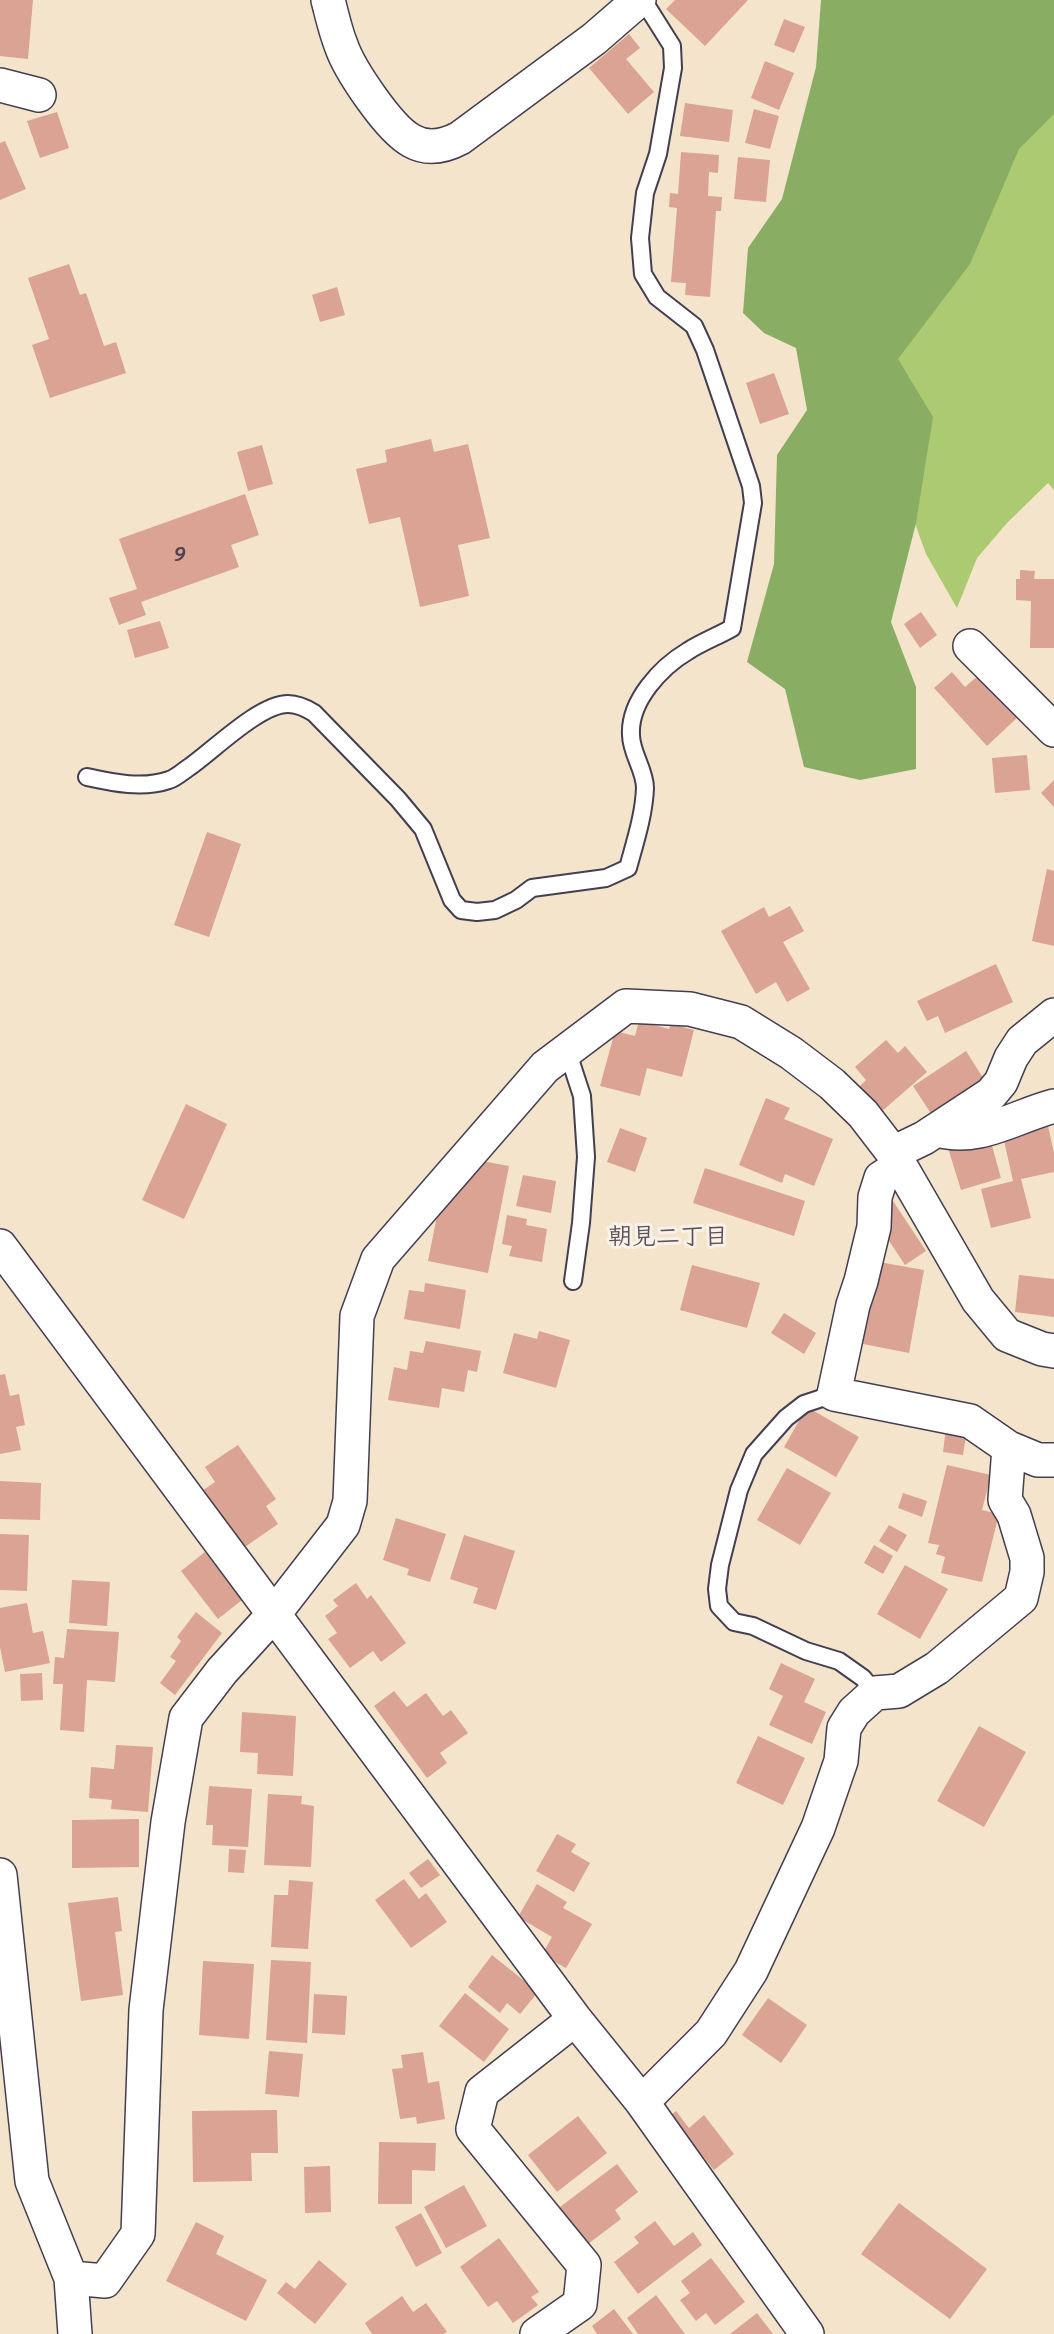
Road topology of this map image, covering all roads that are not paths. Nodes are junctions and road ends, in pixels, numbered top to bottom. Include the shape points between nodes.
1 (328, 0) edge
2 (641, 0) edge
3 (0, 85) edge
4 (39, 95) dead end
5 (970, 646) dead end
6 (1054, 730) edge
7 (87, 777) dead end
8 (1054, 1015) edge
9 (567, 1050) junction
10 (1054, 1106) edge
11 (938, 1130) junction
12 (897, 1160) junction
13 (0, 1246) edge
14 (573, 1281) dead end
15 (1054, 1351) edge
16 (834, 1394) junction
17 (1009, 1448) junction
18 (1054, 1460) edge
19 (274, 1614) junction
20 (875, 1693) junction
21 (0, 1875) edge
22 (575, 2019) junction
23 (642, 2102) junction
24 (71, 2278) junction
25 (75, 2334) edge
26 (537, 2334) edge
27 (807, 2334) edge

1 - 2 street via 354,74 405,136 422,145 439,146 460,138
2 - 7 lane via 672,46 658,154 645,193 640,238 643,274 657,297 694,326 753,503 732,628 666,667 634,712 630,733 645,784 643,810 628,868 606,878 532,888 495,910 461,910 452,900 423,830 391,791 304,706 287,704 249,720 172,780 150,785
3 - 4 street
5 - 6 street
8 - 11 street via 1022,1041 991,1095
9 - 12 street via 626,1006 690,1010 741,1022 832,1084 863,1114
9 - 14 lane via 582,1096 586,1157
9 - 19 street via 545,1067 378,1259 357,1316 350,1501 343,1525
10 - 11 street via 975,1132 954,1135
11 - 12 street
12 - 15 street via 978,1300 1007,1335
12 - 16 street via 881,1178 875,1197 874,1227
13 - 19 street
16 - 17 street via 970,1421
16 - 20 lane via 804,1404 754,1454 720,1565 719,1606 734,1622 839,1661 863,1678
17 - 18 street via 1038,1460
17 - 20 street via 1005,1500 1014,1515 1027,1558 1021,1598 937,1668 898,1691
19 - 22 street
19 - 24 street via 186,1718 168,1822 146,2010 138,2234 105,2281
20 - 23 street via 854,1712 844,1728 841,1761 818,1828 751,1971 711,2033
21 - 24 street via 32,2181
22 - 23 street
22 - 26 street via 482,2092 473,2129 584,2265 580,2304
23 - 27 street
24 - 25 street

